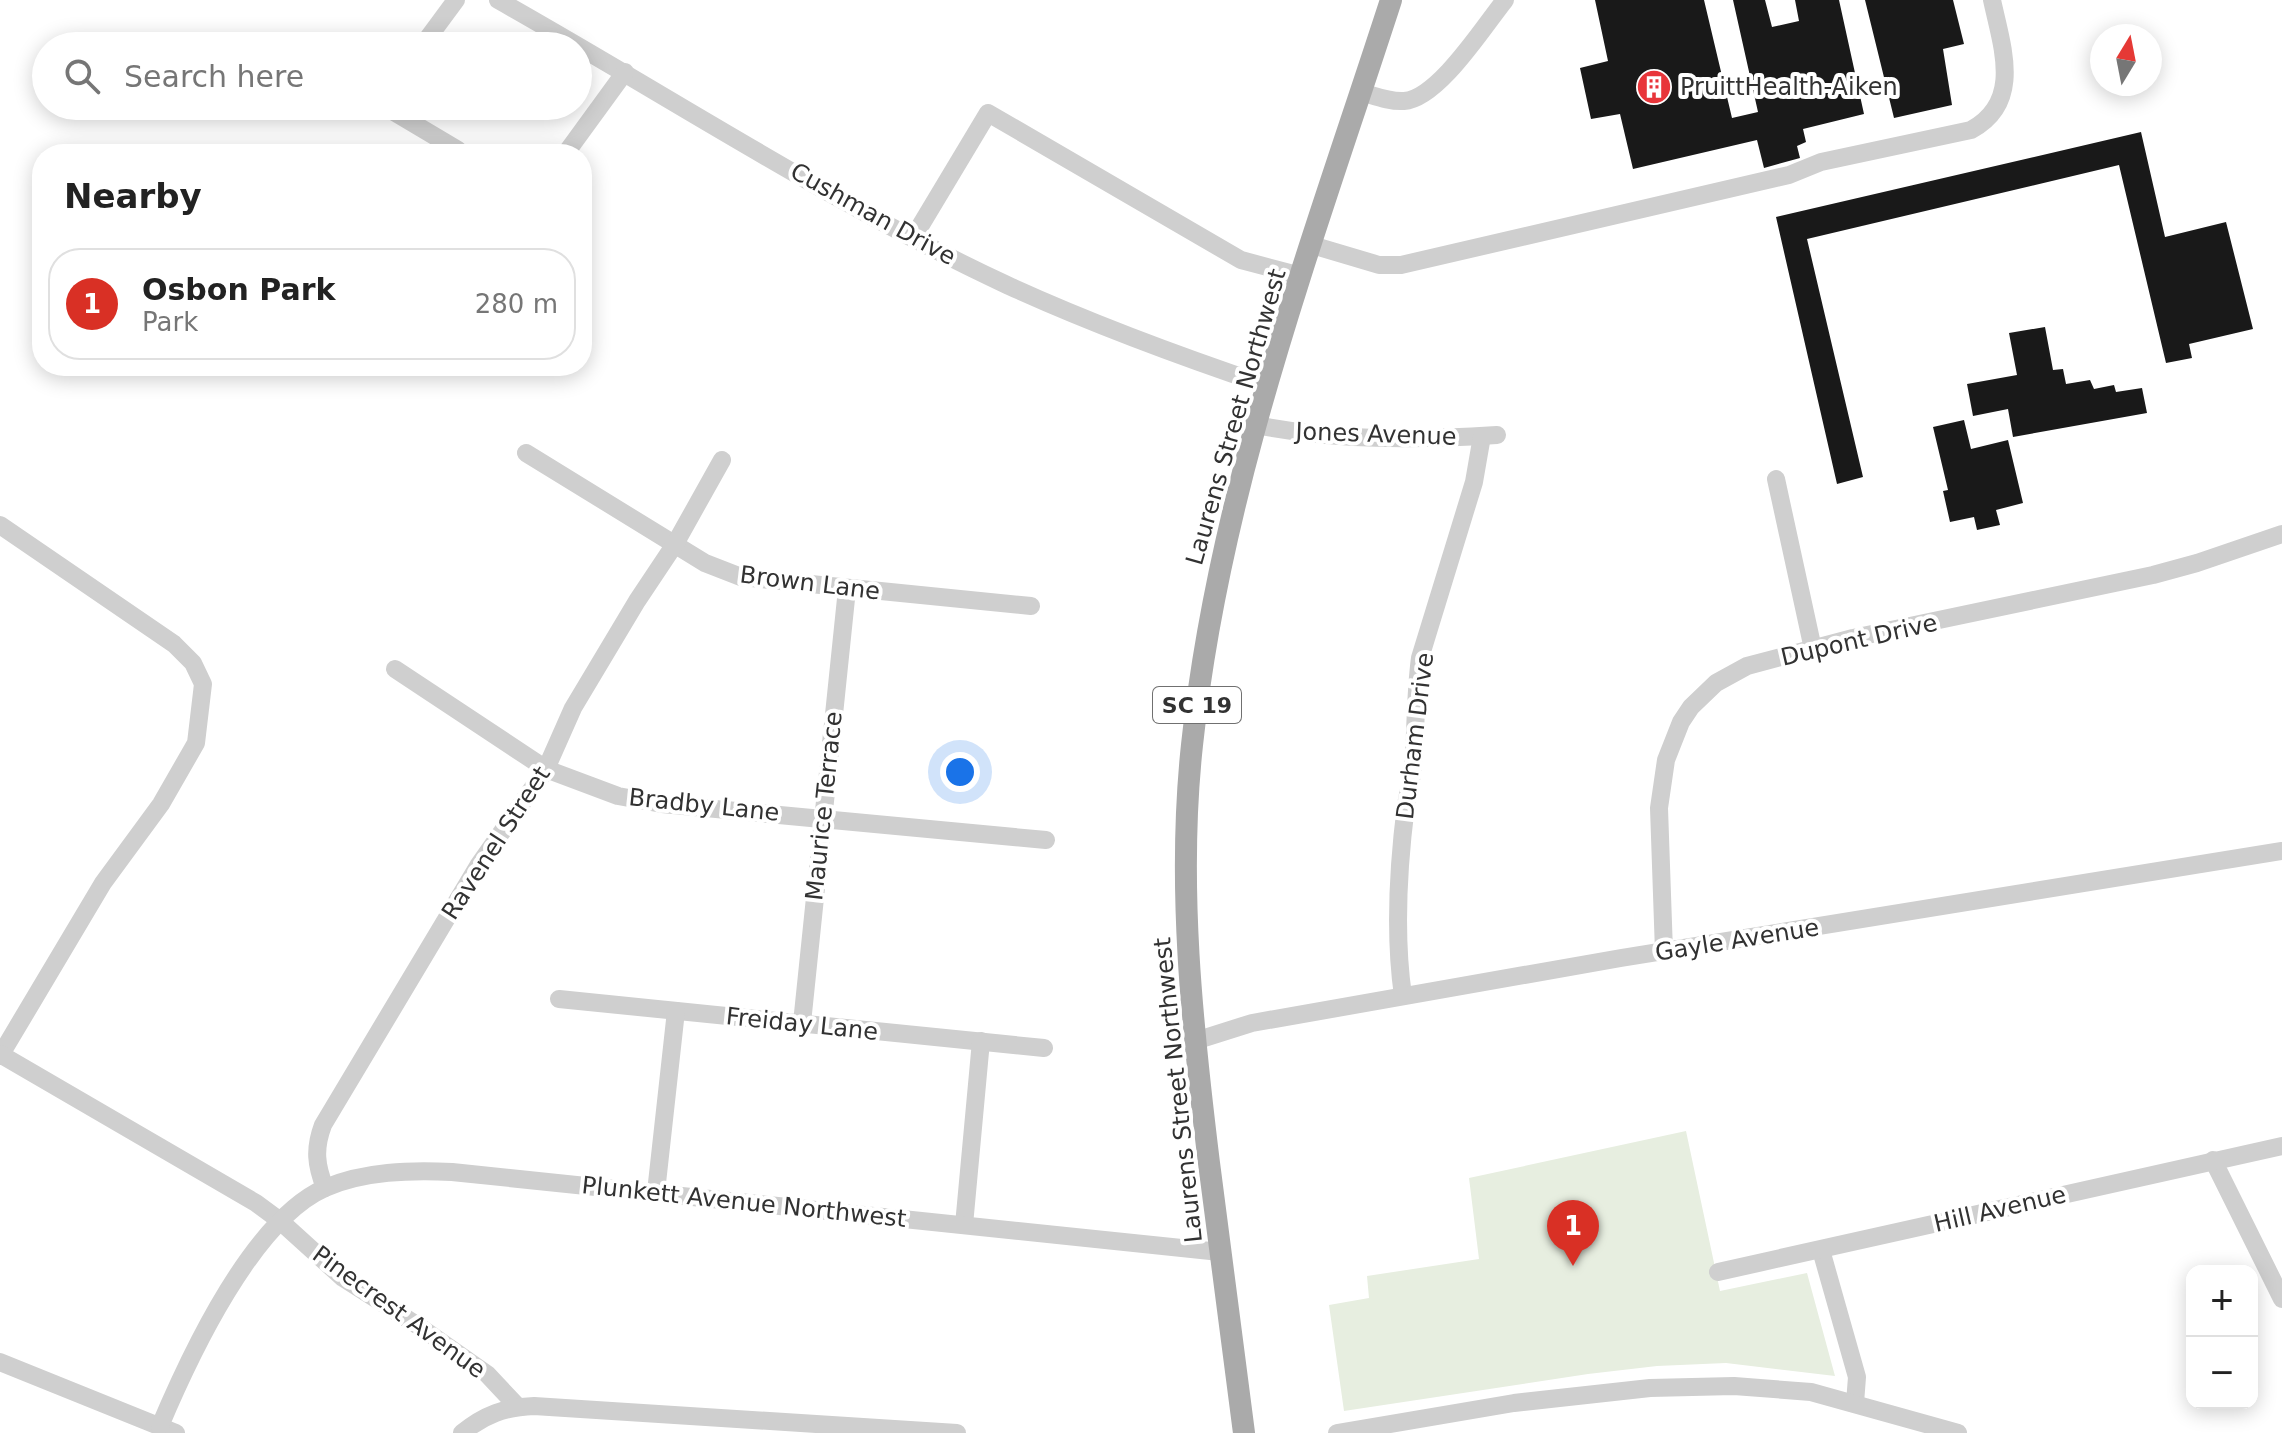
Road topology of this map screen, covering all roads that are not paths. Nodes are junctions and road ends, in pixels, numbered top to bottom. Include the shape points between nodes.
1 (456, 0) edge
2 (498, 0) edge
3 (1391, 0) edge
4 (1505, 0) edge
5 (1992, 0) edge
6 (432, 32) edge
7 (554, 32) edge
8 (592, 53) edge
9 (625, 72) junction
10 (1361, 92) junction
11 (592, 117) edge
12 (408, 120) edge
13 (590, 120) edge
14 (448, 144) edge
15 (573, 144) edge
16 (913, 238) junction
17 (1312, 245) junction
18 (1301, 276) junction
19 (1268, 386) junction
20 (1256, 425) junction
21 (1489, 435) joint
22 (526, 453) dead end
23 (722, 460) dead end
24 (1776, 479) dead end
25 (0, 525) edge
26 (2282, 534) edge
27 (675, 544) junction
28 (847, 589) junction
29 (1031, 606) dead end
30 (1813, 649) junction
31 (395, 669) dead end
32 (546, 769) junction
33 (823, 817) junction
34 (1046, 840) dead end
35 (2282, 851) edge
36 (1664, 952) junction
37 (1403, 996) junction
38 (559, 999) dead end
39 (676, 1011) junction
40 (802, 1023) junction
41 (981, 1041) junction
42 (1195, 1041) junction
43 (1044, 1048) dead end
44 (0, 1055) edge
45 (2282, 1146) edge
46 (2213, 1160) junction
47 (325, 1188) junction
48 (656, 1192) junction
49 (279, 1220) junction
50 (964, 1225) junction
51 (1821, 1250) junction
52 (1220, 1252) junction
53 (1718, 1272) dead end
54 (2282, 1299) edge
55 (0, 1362) edge
56 (1855, 1403) junction
57 (518, 1407) junction
58 (168, 1430) edge
59 (462, 1433) edge
60 (957, 1433) edge
61 (1244, 1433) edge
62 (1337, 1433) edge
63 (1958, 1433) edge

1 - 6 street
2 - 7 street, Cushman Drive
3 - 10 main road, Laurens Street Northwest / SC 19
4 - 10 street via 1447,72 1417,99 1392,101
5 - 17 street via 2006,73 1996,108 1971,130 1401,265 1379,265
8 - 9 street, Cushman Drive
9 - 11 street
9 - 16 street, Cushman Drive
10 - 17 main road, Laurens Street Northwest / SC 19
12 - 14 street
13 - 15 street
16 - 18 street via 988,113 1241,260
16 - 19 street, Cushman Drive via 1096,324
17 - 18 main road, Laurens Street Northwest / SC 19
18 - 19 main road, Laurens Street Northwest / SC 19
19 - 20 main road, Laurens Street Northwest / SC 19
20 - 21 street, Jones Avenue via 1355,437
20 - 42 main road, Laurens Street Northwest / SC 19 via 1220,563 1191,748 1188,956
21 - 37 street, Durham Drive via 1420,658 1397,923
22 - 27 street, Brown Lane
23 - 27 street, Ravenel Street
24 - 30 street
25 - 44 street via 174,644 193,663 203,684 196,743 161,804 103,883
26 - 30 street, Dupont Drive via 2153,575
27 - 28 street, Brown Lane via 741,577
27 - 32 street, Ravenel Street via 573,708
28 - 29 street, Brown Lane
28 - 33 street, Maurice Terrace
30 - 36 street, Dupont Drive via 1731,674 1703,694 1681,722 1666,760 1659,808
31 - 32 street, Bradby Lane
32 - 33 street, Bradby Lane via 640,801
32 - 47 street, Ravenel Street via 478,866 323,1125 316,1150
33 - 34 street, Bradby Lane
33 - 40 street, Maurice Terrace
35 - 36 street, Gayle Avenue
36 - 37 street, Gayle Avenue
37 - 42 street, Gayle Avenue via 1252,1023
38 - 39 street, Freiday Lane
39 - 40 street, Freiday Lane
39 - 48 street
40 - 41 street, Freiday Lane
41 - 43 street, Freiday Lane
41 - 50 street
42 - 52 main road, Laurens Street Northwest / SC 19
44 - 49 street, Pinecrest Avenue
45 - 46 street, Hill Avenue
46 - 51 street, Hill Avenue
46 - 54 street
47 - 48 street, Plunkett Avenue Northwest via 424,1171
47 - 49 street, Plunkett Avenue Northwest
48 - 50 street, Plunkett Avenue Northwest
49 - 57 street, Pinecrest Avenue via 343,1278 487,1374
49 - 58 street via 235,1281 184,1375
50 - 52 street, Plunkett Avenue Northwest
51 - 53 street, Hill Avenue
51 - 56 street via 1857,1377
52 - 61 main road, Laurens Street Northwest / SC 19
55 - 58 street
56 - 62 street via 1772,1388 1650,1388 1514,1403
56 - 63 street
57 - 59 street via 487,1415
57 - 60 street

